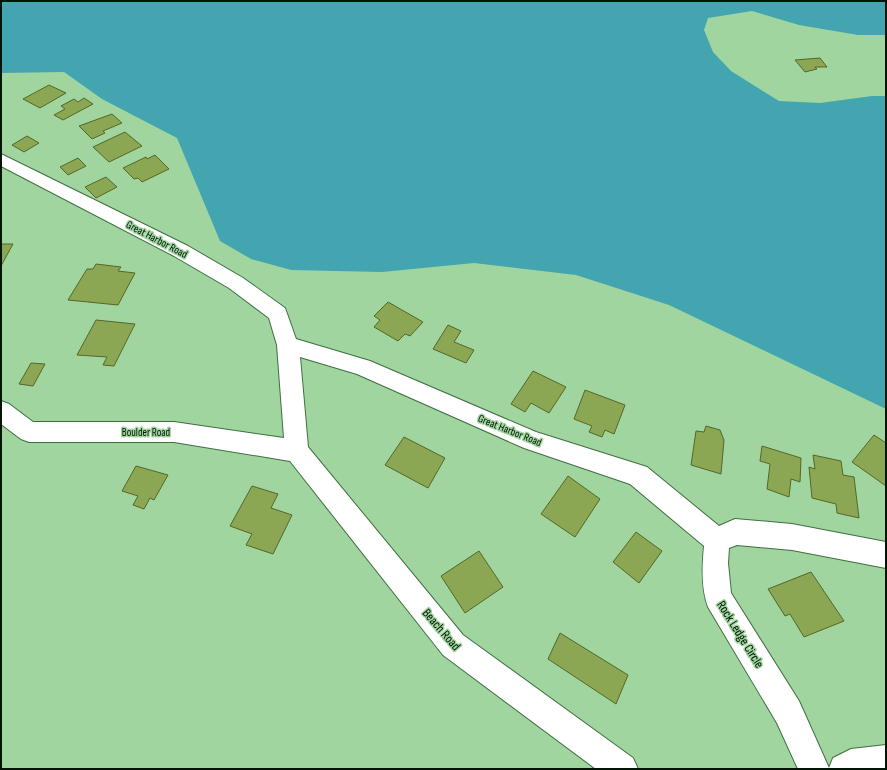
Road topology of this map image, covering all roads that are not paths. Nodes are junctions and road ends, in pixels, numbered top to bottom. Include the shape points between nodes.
1 (1, 159) edge
2 (288, 345) junction
3 (1, 411) edge
4 (297, 451) junction
5 (717, 541) junction
6 (886, 555) edge
7 (886, 760) edge
8 (622, 769) edge
9 (814, 769) edge
10 (844, 769) edge

1 - 2 street, Great Harbor Road via 181,251 236,283 278,314
2 - 4 street, Great Harbor Road
2 - 5 street, Great Harbor Road via 362,367 532,441 638,475
3 - 4 street, Boulder Road via 29,432 174,432
4 - 8 street, Beach Road via 453,645
5 - 6 street via 735,532 792,537
5 - 9 street, Rock Ledge Circle via 715,563 718,597 788,712
7 - 10 street via 851,765

